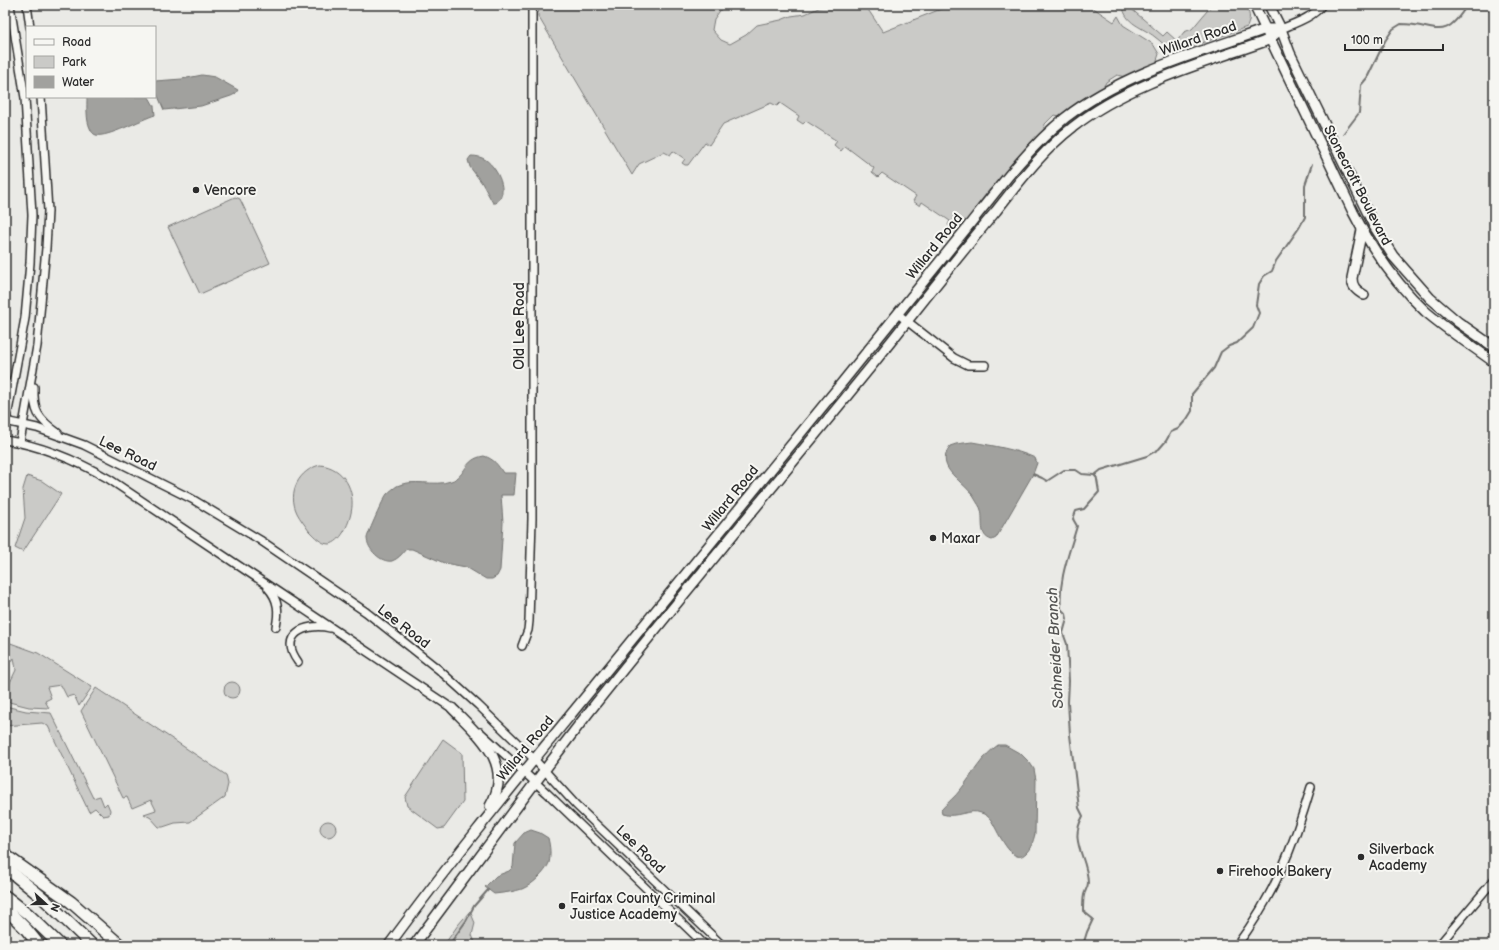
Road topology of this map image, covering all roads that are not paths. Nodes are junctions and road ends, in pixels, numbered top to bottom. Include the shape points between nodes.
1 (10, 5) edge
2 (27, 5) edge
3 (532, 5) edge
4 (1254, 5) edge
5 (1269, 5) edge
6 (1322, 5) edge
7 (30, 26) edge
8 (1266, 29) junction
9 (1282, 30) junction
10 (1270, 38) junction
11 (41, 98) edge
12 (1362, 230) junction
13 (1364, 295) dead end
14 (898, 314) junction
15 (908, 322) junction
16 (1494, 347) edge
17 (20, 348) junction
18 (36, 355) junction
19 (1494, 362) edge
20 (985, 365) dead end
21 (5, 397) edge
22 (5, 424) edge
23 (23, 425) junction
24 (66, 438) junction
25 (5, 440) edge
26 (20, 442) junction
27 (261, 580) junction
28 (276, 627) dead end
29 (334, 629) junction
30 (522, 646) dead end
31 (298, 662) dead end
32 (452, 708) junction
33 (534, 759) junction
34 (544, 770) junction
35 (523, 772) junction
36 (535, 783) junction
37 (1311, 786) dead end
38 (470, 839) junction
39 (5, 856) edge
40 (5, 867) edge
41 (1494, 880) edge
42 (5, 896) edge
43 (5, 908) edge
44 (39, 945) edge
45 (60, 945) edge
46 (92, 945) edge
47 (120, 945) edge
48 (389, 945) edge
49 (414, 945) edge
50 (705, 945) edge
51 (722, 945) edge
52 (1237, 945) edge
53 (1440, 945) edge

1 - 17 street via 25,98 32,215 28,290
2 - 7 street
3 - 30 street, Old Lee Road via 532,519 529,621
4 - 8 main road, Stonecroft Boulevard
5 - 9 main road, Stonecroft Boulevard
6 - 9 street via 1307,17
8 - 9 main road, Willard Road
8 - 10 main road, Stonecroft Boulevard
8 - 14 main road, Willard Road via 1157,67 1092,100 1067,117 1044,136 1028,154
9 - 10 main road, Willard Road
9 - 16 main road, Stonecroft Boulevard via 1290,53 1374,226 1390,251 1410,278 1430,298 1458,322
10 - 12 main road, Stonecroft Boulevard
10 - 15 main road, Willard Road via 1161,78 1117,99 1074,126 1052,144 1037,161
11 - 18 street via 48,211
12 - 13 main road via 1352,284
12 - 19 main road, Stonecroft Boulevard via 1405,291 1436,320
14 - 15 street
14 - 33 main road, Willard Road
15 - 20 street via 954,358 968,365
15 - 34 main road, Willard Road via 681,598
17 - 21 street
17 - 22 street
18 - 23 street
18 - 24 street via 35,408 46,424
22 - 23 street, Lee Road
23 - 24 street, Lee Road
23 - 26 street
24 - 33 street, Lee Road via 112,458 192,499 260,540 366,612 450,679
25 - 26 street, Lee Road
26 - 27 street, Lee Road via 75,460
27 - 28 street via 272,592 278,604
27 - 29 street, Lee Road
29 - 31 street via 316,626 297,632 291,644
29 - 32 street, Lee Road
32 - 35 street, Lee Road
32 - 38 main road via 487,745 498,772 496,794
33 - 34 street, Lee Road
33 - 35 main road, Willard Road
34 - 36 main road, Willard Road
34 - 51 street, Lee Road via 576,805
35 - 36 street, Lee Road
35 - 38 main road, Willard Road
36 - 49 main road, Willard Road
36 - 50 street, Lee Road
37 - 52 street via 1299,828 1280,873
38 - 48 main road, Willard Road
39 - 47 highway via 71,902
40 - 46 highway via 43,898
41 - 53 street
42 - 45 highway
43 - 44 highway

